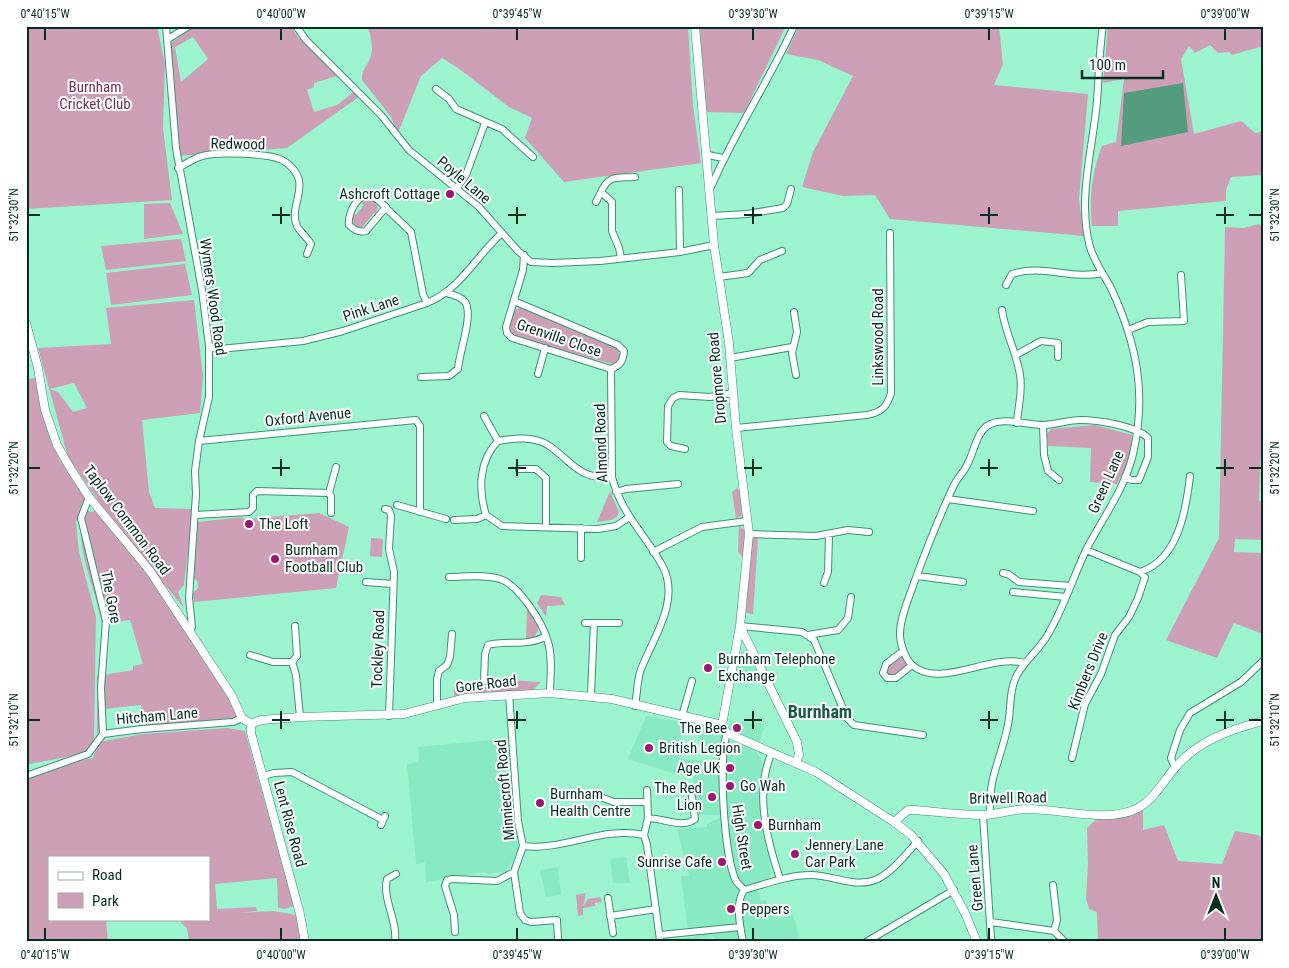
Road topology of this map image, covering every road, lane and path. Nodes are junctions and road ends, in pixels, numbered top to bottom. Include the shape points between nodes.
1 (166, 26) edge
2 (189, 26) edge
3 (296, 26) edge
4 (695, 26) edge
5 (794, 26) edge
6 (1103, 26) edge
7 (168, 39) junction
8 (436, 90) dead end
9 (485, 123) junction
10 (708, 155) junction
11 (533, 157) dead end
12 (723, 158) junction
13 (178, 168) junction
14 (635, 177) dead end
15 (711, 187) junction
16 (457, 188) junction
17 (791, 188) dead end
18 (679, 190) dead end
19 (601, 192) junction
20 (596, 202) dead end
21 (386, 207) junction
22 (712, 216) junction
23 (502, 233) junction
24 (889, 233) dead end
25 (714, 245) junction
26 (782, 251) dead end
27 (680, 252) junction
28 (307, 254) dead end
29 (524, 256) junction
30 (621, 258) junction
31 (532, 262) junction
32 (523, 270) junction
33 (1102, 273) junction
34 (1181, 275) dead end
35 (719, 278) junction
36 (1006, 285) dead end
37 (446, 293) junction
38 (514, 301) junction
39 (427, 303) junction
40 (1002, 310) dead end
41 (794, 312) dead end
42 (26, 323) edge
43 (1128, 330) junction
44 (209, 346) junction
45 (792, 347) junction
46 (545, 348) junction
47 (220, 349) junction
48 (1016, 355) junction
49 (1058, 356) dead end
50 (209, 358) junction
51 (730, 358) junction
52 (612, 369) junction
53 (537, 374) dead end
54 (796, 375) dead end
55 (421, 377) dead end
56 (734, 393) junction
57 (484, 416) dead end
58 (1017, 422) junction
59 (1043, 425) junction
60 (736, 428) junction
61 (1138, 431) junction
62 (199, 440) junction
63 (498, 441) junction
64 (685, 449) dead end
65 (336, 467) dead end
66 (518, 469) dead end
67 (1190, 476) dead end
68 (612, 477) junction
69 (1125, 477) junction
70 (1059, 480) dead end
71 (678, 484) dead end
72 (616, 492) junction
73 (329, 493) junction
74 (89, 497) junction
75 (948, 499) junction
76 (397, 506) dead end
77 (385, 509) dead end
78 (420, 512) junction
79 (1033, 512) dead end
80 (331, 513) dead end
81 (195, 514) junction
82 (486, 515) junction
83 (628, 518) junction
84 (446, 519) dead end
85 (454, 520) dead end
86 (747, 521) junction
87 (546, 526) junction
88 (581, 528) junction
89 (869, 532) dead end
90 (749, 534) junction
91 (829, 535) junction
92 (1086, 550) junction
93 (654, 552) junction
94 (581, 558) dead end
95 (1140, 572) junction
96 (1003, 573) dead end
97 (917, 576) junction
98 (449, 577) dead end
99 (366, 582) dead end
100 (963, 582) dead end
101 (824, 583) dead end
102 (393, 584) junction
103 (1071, 586) junction
104 (1012, 592) dead end
105 (851, 597) dead end
106 (1066, 597) junction
107 (584, 623) dead end
108 (594, 624) junction
109 (619, 624) dead end
110 (295, 626) dead end
111 (740, 626) junction
112 (190, 630) junction
113 (452, 634) dead end
114 (808, 635) junction
115 (546, 636) junction
116 (738, 641) junction
117 (747, 642) junction
118 (903, 651) junction
119 (250, 655) dead end
120 (292, 662) junction
121 (1263, 662) edge
122 (1025, 663) junction
123 (912, 664) junction
124 (484, 681) dead end
125 (689, 685) dead end
126 (550, 693) junction
127 (509, 694) junction
128 (591, 695) junction
129 (437, 705) junction
130 (635, 706) junction
131 (389, 716) junction
132 (682, 716) junction
133 (300, 717) junction
134 (242, 718) junction
135 (1263, 721) edge
136 (251, 724) junction
137 (725, 729) junction
138 (102, 734) junction
139 (923, 735) dead end
140 (772, 752) junction
141 (1072, 758) dead end
142 (796, 762) junction
143 (1175, 768) junction
144 (26, 776) edge
145 (263, 776) junction
146 (647, 790) dead end
147 (692, 797) dead end
148 (603, 798) dead end
149 (646, 802) junction
150 (987, 814) junction
151 (648, 818) junction
152 (383, 820) dead end
153 (894, 822) junction
154 (644, 835) junction
155 (918, 841) junction
156 (523, 846) junction
157 (514, 872) junction
158 (396, 874) dead end
159 (780, 880) junction
160 (1053, 885) dead end
161 (744, 890) junction
162 (954, 890) junction
163 (608, 898) dead end
164 (656, 909) junction
165 (610, 916) junction
166 (992, 922) junction
167 (740, 927) junction
168 (1054, 930) junction
169 (455, 932) dead end
170 (613, 932) dead end
171 (558, 939) dead end
172 (992, 939) dead end
173 (305, 942) edge
174 (395, 942) edge
175 (743, 942) edge
176 (866, 942) edge
177 (977, 942) edge
178 (1065, 942) edge

1 - 7 street, Wymers Wood Road
2 - 7 street
3 - 16 street, Poyle Lane via 306,40 382,115 409,150
4 - 10 street, Dropmore Road
5 - 12 street
6 - 33 street, Green Lane via 1085,200 1090,247
7 - 13 street, Wymers Wood Road
8 - 9 street via 456,109
9 - 11 street via 502,129
9 - 16 street via 466,175
10 - 12 street
10 - 15 street, Dropmore Road
12 - 15 street
13 - 28 street, Redwood via 202,156 245,155 283,160 293,168 299,181 294,215 297,226 311,244
13 - 44 street, Wymers Wood Road
14 - 19 street via 610,179
15 - 22 street, Dropmore Road
16 - 23 street, Poyle Lane
17 - 22 street via 783,208
18 - 27 street
19 - 20 street
19 - 30 street via 612,202 612,231
21 - 21 street via 373,196 360,198 349,214 349,225 354,230 366,231
21 - 39 street via 411,232
22 - 25 street, Dropmore Road
23 - 29 street, Poyle Lane
23 - 37 street, Pink Lane
24 - 60 street, Linkswood Road via 891,393 887,405 880,412 867,415
25 - 27 street
25 - 35 street, Dropmore Road
26 - 35 street via 760,260 748,273
27 - 30 street
29 - 31 street, Poyle Lane
29 - 32 street, Grenville Close
30 - 31 street
31 - 32 street
32 - 38 street, Grenville Close
33 - 36 street via 1087,276 1023,270 1012,274
33 - 43 street, Green Lane
34 - 43 street via 1184,321 1148,322
35 - 51 street, Dropmore Road
37 - 39 street, Pink Lane
37 - 55 street via 461,298 467,307 468,318 458,369 448,376
38 - 46 street, Grenville Close via 506,333 512,338
38 - 52 street, Grenville Close via 618,345 624,351 624,359
39 - 47 street, Pink Lane via 304,341
40 - 48 street via 1004,325
41 - 45 street via 797,332
42 - 74 street, Taplow Common Road via 45,410 57,445
43 - 61 street, Green Lane via 1141,398
44 - 47 street, Pink Lane
44 - 50 street, Wymers Wood Road
45 - 51 street
45 - 54 street
46 - 52 street, Grenville Close
46 - 53 street
47 - 50 street
48 - 49 street via 1041,341 1058,343
48 - 58 street via 1021,377
50 - 62 street, Wymers Wood Road via 209,397
51 - 56 street, Dropmore Road
52 - 68 street, Almond Road
56 - 60 street, Dropmore Road
56 - 64 street via 673,398 668,406 666,442
57 - 63 street
58 - 59 street
58 - 75 street via 988,426 980,433 968,465 954,483
59 - 61 street via 1080,420 1105,422
59 - 70 street via 1048,472
60 - 86 street, Dropmore Road
61 - 69 street, Green Lane
61 - 69 street via 1148,438 1148,457 1139,480
62 - 78 street, Oxford Avenue via 411,419 418,422 420,435
62 - 81 street, Wymers Wood Road
63 - 68 street via 528,438 547,445 583,473 598,478
63 - 82 street via 483,464
65 - 73 street
66 - 87 street via 536,469 546,478
67 - 95 street via 1187,502 1176,537 1158,564
68 - 72 street, Almond Road
69 - 92 street, Green Lane
71 - 72 street
72 - 83 street, Almond Road
73 - 80 street
73 - 81 street via 257,491 249,512
74 - 112 street, Taplow Common Road via 145,564
74 - 138 street, The Gore via 81,518 106,621
75 - 79 street
75 - 97 street
76 - 78 street
77 - 102 street, Tockley Road via 391,515 389,549 394,565
78 - 84 street
81 - 112 street, Wymers Wood Road
82 - 85 street
82 - 87 street via 502,526
83 - 88 street via 616,526
83 - 93 street, Almond Road
86 - 90 street, Dropmore Road
86 - 93 street via 702,527
87 - 88 street
88 - 94 street
89 - 91 street via 848,530
90 - 91 street
90 - 111 street, Dropmore Road
91 - 101 street via 828,572
92 - 95 street
92 - 103 street, Green Lane
93 - 130 street, Almond Road via 664,568 666,598 658,635 641,671
95 - 141 street, Kimbers Drive via 1145,577 1143,587 1129,617 1115,635 1086,704
96 - 103 street via 1019,582
97 - 100 street
97 - 118 street via 906,604 900,634
98 - 115 street via 499,579 512,586
99 - 102 street
102 - 131 street, Tockley Road
103 - 106 street, Green Lane
104 - 106 street
105 - 114 street via 848,618 838,630
106 - 122 street, Green Lane via 1048,636
107 - 108 street
108 - 109 street
108 - 128 street
110 - 120 street via 297,656
111 - 114 street
111 - 116 street, Dropmore Road
111 - 117 street
112 - 134 street, Taplow Common Road via 232,696
113 - 129 street via 450,657 437,679
114 - 139 street via 814,640 847,718 854,725
115 - 124 street via 538,641 488,645
115 - 126 street via 550,654
116 - 117 street
116 - 137 street, Dropmore Road
117 - 142 street via 797,742
118 - 123 street
118 - 123 street via 886,664 883,673 888,678 896,678
119 - 120 street via 272,662
120 - 133 street
121 - 143 street via 1241,682 1190,714 1180,730 1172,758
122 - 123 street via 1002,660 948,674 928,673
122 - 150 street, Green Lane via 1012,687 1008,728 992,777
125 - 132 street
126 - 127 street, Gore Road
126 - 128 street, Gore Road
127 - 129 street, Gore Road via 465,698
127 - 156 street, Minniecroft Road via 518,821
128 - 130 street, Gore Road
129 - 131 street, Gore Road
130 - 132 street, Gore Road
131 - 133 street, Gore Road
132 - 137 street, Gore Road
133 - 136 street, Gore Road via 261,720
134 - 136 street
134 - 138 street, Hitcham Lane via 233,722
135 - 143 street, Britwell Road via 1219,735 1195,749
136 - 145 street, Lent Rise Road
137 - 140 street
137 - 161 street, High Street via 722,762 724,807 736,882
138 - 144 street, Hitcham Lane via 88,754
140 - 142 street
140 - 159 street via 767,763 763,816
142 - 153 street
143 - 150 street, Britwell Road via 1146,802 1124,812 1092,814 1026,809
145 - 152 street via 292,772
145 - 173 street, Lent Rise Road
146 - 149 street
147 - 151 street via 695,819 692,822
148 - 149 street via 614,802
149 - 151 street
150 - 153 street, Britwell Road via 915,810 901,814
150 - 166 street, Green Lane via 983,829
151 - 154 street
153 - 155 street
154 - 156 street via 604,834 546,846
154 - 164 street
155 - 159 street via 875,880 847,881 814,875
155 - 162 street
156 - 157 street, Minniecroft Road
157 - 169 street via 498,881 447,880 445,886 454,915
157 - 171 street, Minniecroft Road via 521,916 531,922 557,920
158 - 174 street via 388,879 385,886 396,931
159 - 161 street
160 - 168 street via 1058,920
161 - 167 street, High Street via 740,895
162 - 176 street
162 - 177 street
163 - 165 street
164 - 165 street
164 - 167 street via 660,937
165 - 170 street
166 - 168 street
166 - 172 street, Green Lane
167 - 175 street, High Street
168 - 178 street

